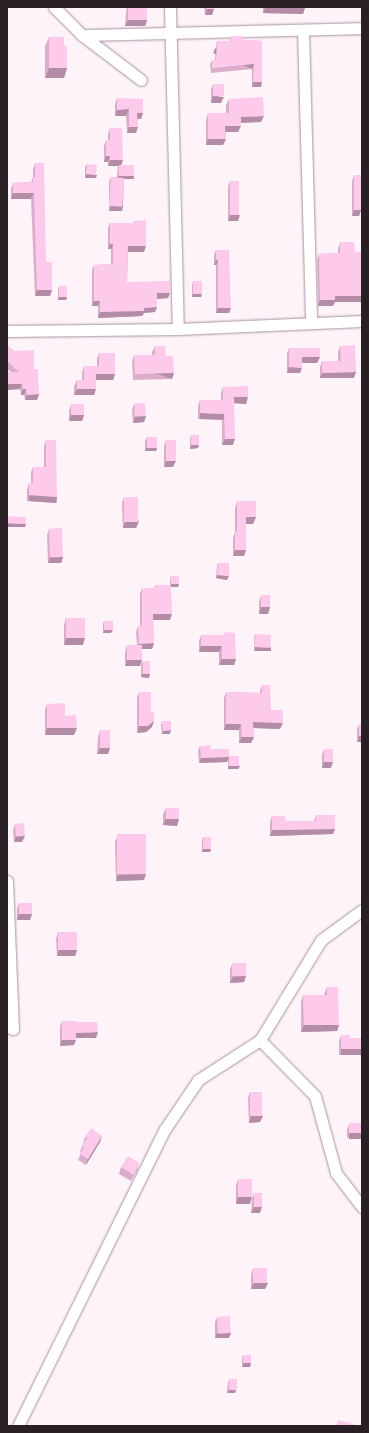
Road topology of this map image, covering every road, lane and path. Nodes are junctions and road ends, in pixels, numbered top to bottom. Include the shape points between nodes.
1 (54, 7) edge
2 (170, 7) edge
3 (362, 28) edge
4 (303, 30) junction
5 (170, 33) junction
6 (82, 35) junction
7 (141, 80) dead end
8 (362, 321) edge
9 (311, 323) junction
10 (178, 329) junction
11 (7, 331) edge
12 (7, 881) edge
13 (362, 910) edge
14 (7, 1026) edge
15 (260, 1040) junction
16 (362, 1207) edge
17 (18, 1426) edge

1 - 6 street
2 - 5 street
3 - 4 street
4 - 5 street
4 - 9 street
5 - 6 street
5 - 10 street
6 - 7 street
8 - 9 street
9 - 10 street
10 - 11 street
12 - 14 street via 13,1028
13 - 15 street via 321,940
15 - 16 street via 315,1096 336,1173
15 - 17 street via 198,1080 165,1129

